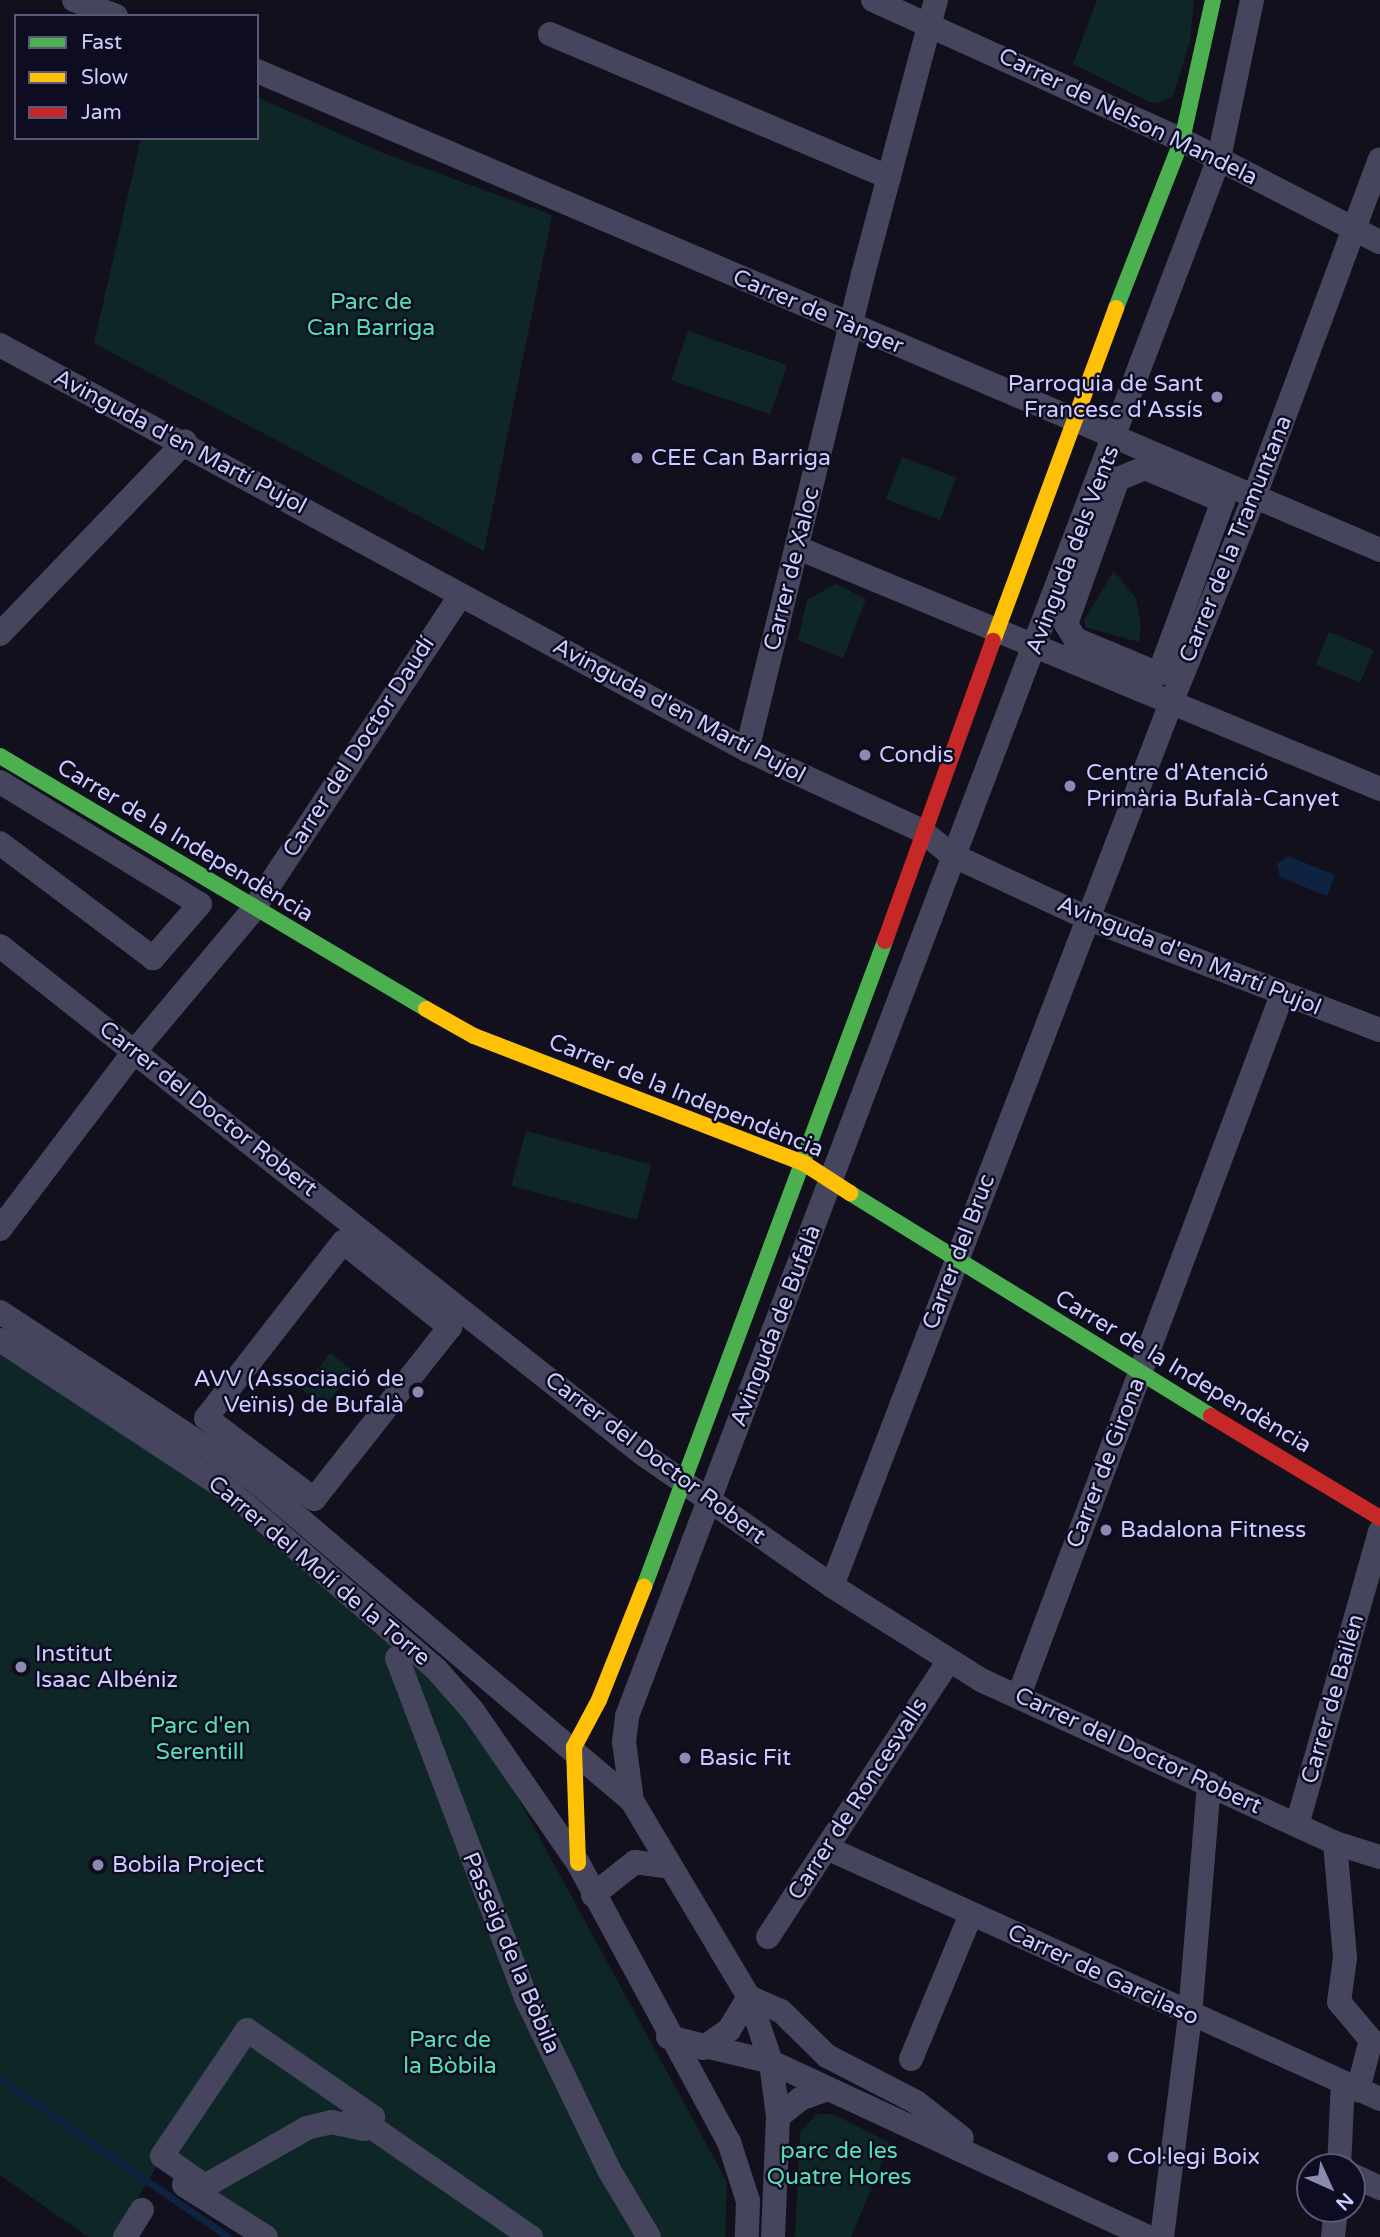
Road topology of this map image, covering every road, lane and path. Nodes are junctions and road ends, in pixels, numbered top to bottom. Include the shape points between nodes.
1 (74, 0) edge
2 (873, 0) edge
3 (1213, 0) edge
4 (1252, 0) edge
5 (934, 12) edge
6 (112, 14) edge
7 (550, 34) dead end
8 (259, 72) edge
9 (1182, 140) junction
10 (1219, 159) junction
11 (1380, 159) edge
12 (890, 177) junction
13 (1356, 230) junction
14 (1380, 243) edge
15 (851, 326) junction
16 (0, 345) edge
17 (1073, 419) junction
18 (1117, 437) junction
19 (185, 442) junction
20 (1145, 468) joint
21 (1255, 495) junction
22 (798, 548) junction
23 (1380, 550) edge
24 (460, 596) junction
25 (10, 606) edge
26 (996, 630) junction
27 (0, 634) edge
28 (1037, 645) junction
29 (1171, 703) junction
30 (747, 750) junction
31 (0, 756) edge
32 (0, 782) edge
33 (1380, 789) edge
34 (922, 831) junction
35 (0, 843) edge
36 (952, 855) junction
37 (253, 910) junction
38 (1089, 919) junction
39 (0, 946) edge
40 (1282, 995) junction
41 (1380, 1030) edge
42 (134, 1052) junction
43 (805, 1164) junction
44 (830, 1182) junction
45 (4, 1215) edge
46 (343, 1242) joint
47 (956, 1262) junction
48 (0, 1312) edge
49 (0, 1340) edge
50 (1141, 1372) junction
51 (683, 1484) junction
52 (710, 1502) junction
53 (1380, 1518) edge
54 (1380, 1532) edge
55 (832, 1586) junction
56 (397, 1658) dead end
57 (948, 1662) junction
58 (1018, 1695) junction
59 (574, 1747) junction
60 (1209, 1784) junction
61 (632, 1801) junction
62 (1297, 1825) junction
63 (1335, 1843) junction
64 (827, 1848) junction
65 (1380, 1857) edge
66 (578, 1863) junction
67 (670, 1867) junction
68 (593, 1895) junction
69 (971, 1914) junction
70 (768, 1937) dead end
71 (749, 1997) junction
72 (1190, 2015) junction
73 (668, 2037) junction
74 (249, 2044) dead end
75 (703, 2048) junction
76 (911, 2059) dead end
77 (771, 2062) junction
78 (828, 2089) junction
79 (1360, 2091) edge
80 (778, 2117) junction
81 (367, 2124) junction
82 (1343, 2153) edge
83 (989, 2161) junction
84 (176, 2180) dead end
85 (142, 2210) dead end
86 (125, 2237) edge
87 (266, 2237) edge
88 (531, 2237) edge
89 (649, 2237) edge
90 (747, 2237) edge
91 (773, 2237) edge
92 (1148, 2237) edge
93 (1161, 2237) edge

1 - 6 street
2 - 5 street, Carrer de Nelson Mandela
3 - 9 street, Avinguda dels Vents
4 - 10 street, Avinguda dels Vents
5 - 9 street, Carrer de Nelson Mandela
5 - 12 street, Carrer de Xaloc
7 - 12 street
8 - 15 street, Carrer de Tànger
9 - 10 street, Carrer de Nelson Mandela
9 - 17 street, Avinguda dels Vents
10 - 13 street, Carrer de Nelson Mandela
10 - 18 street, Avinguda dels Vents
11 - 13 street, Carrer de la Tramuntana
12 - 15 street, Carrer de Xaloc
13 - 14 street, Carrer de Nelson Mandela
13 - 21 street, Carrer de la Tramuntana
15 - 17 street, Carrer de Tànger
15 - 22 street, Carrer de Xaloc
16 - 19 street, Avinguda d'en Martí Pujol
17 - 18 street, Carrer de Tànger
17 - 26 street, Avinguda dels Vents
18 - 21 street, Carrer de Tànger
18 - 28 street, Avinguda dels Vents
19 - 24 street, Avinguda d'en Martí Pujol
19 - 25 street
20 - 20 street via 1223,501 1158,674 1075,639 1066,624 1118,479
21 - 23 street, Carrer de Tànger
21 - 29 street, Carrer de la Tramuntana
22 - 26 street
22 - 30 street, Carrer de Xaloc
24 - 30 street, Avinguda d'en Martí Pujol
24 - 37 street, Carrer del Doctor Daudí
25 - 27 street
26 - 28 street
26 - 34 street, Avinguda dels Vents
28 - 29 street
28 - 36 street, Avinguda dels Vents
29 - 33 street
29 - 38 street, Carrer de la Tramuntana
30 - 34 street, Avinguda d'en Martí Pujol
31 - 37 street, Carrer de la Independència
32 - 35 street via 200,904 153,958
34 - 36 street, Avinguda d'en Martí Pujol
34 - 43 street, Avinguda de Bufalà
36 - 38 street, Avinguda d'en Martí Pujol
36 - 44 street, Avinguda de Bufalà
37 - 42 street, Carrer del Doctor Daudí
37 - 43 street, Carrer de la Independència via 474,1036
38 - 40 street, Avinguda d'en Martí Pujol
38 - 47 street, Carrer del Bruc
39 - 42 street, Carrer del Doctor Robert
40 - 41 street, Avinguda d'en Martí Pujol
40 - 50 street, Carrer de Girona
42 - 45 street, Carrer del Doctor Daudí
42 - 51 street, Carrer del Doctor Robert
43 - 44 street, Carrer de la Independència
43 - 51 street, Avinguda de Bufalà
44 - 47 street, Carrer de la Independència
44 - 52 street, Avinguda de Bufalà
46 - 46 street via 450,1328 314,1499 206,1418
47 - 50 street, Carrer de la Independència
47 - 55 street, Carrer del Bruc
48 - 59 street, Carrer del Molí de la Torre via 248,1475
49 - 66 street, Carrer del Molí de la Torre via 232,1493 436,1669 472,1711
50 - 53 street, Carrer de la Independència
50 - 58 street, Carrer de Girona
51 - 52 street, Carrer del Doctor Robert
51 - 59 street, Avinguda de Bufalà via 599,1700
52 - 55 street, Carrer del Doctor Robert
52 - 61 street, Avinguda de Bufalà via 626,1716 624,1742
54 - 62 street, Carrer de Bailén
55 - 57 street, Carrer del Doctor Robert
56 - 89 street, Passeig de la Bòbila via 527,2000 609,2170
57 - 58 street, Carrer del Doctor Robert
57 - 64 street, Carrer de Roncesvalls
58 - 60 street, Carrer del Doctor Robert
59 - 61 street, Carrer del Molí de la Torre
59 - 66 street, Carrer del Molí de la Torre
60 - 62 street, Carrer del Doctor Robert
60 - 72 street
61 - 67 street, Carrer del Molí de la Torre
62 - 63 street, Carrer del Doctor Robert
63 - 65 street, Carrer del Doctor Robert
63 - 79 street via 1345,1958 1339,2002 1371,2040
64 - 69 street, Carrer de Garcilaso
64 - 70 street, Carrer de Roncesvalls
66 - 68 street, Carrer del Molí de la Torre
67 - 68 street via 635,1862
67 - 71 street, Carrer del Molí de la Torre
68 - 73 street, Carrer del Molí de la Torre
69 - 72 street, Carrer de Garcilaso
69 - 76 street
71 - 75 street via 729,2030
71 - 77 street, Carrer del Molí de la Torre
71 - 83 street via 781,2011 827,2056 916,2102
72 - 79 street, Carrer de Garcilaso
72 - 93 street
73 - 75 street
73 - 90 street, Carrer del Molí de la Torre via 737,2162 747,2201
74 - 81 street
75 - 77 street via 752,2054
77 - 78 street
77 - 80 street, Carrer del Molí de la Torre
78 - 80 street via 800,2099
78 - 83 street
79 - 82 street
80 - 91 street, Carrer del Molí de la Torre
81 - 81 street via 364,2129 332,2122 307,2128 205,2186 162,2156 247,2030 373,2117
81 - 88 street
83 - 92 street
84 - 87 street
85 - 86 street

